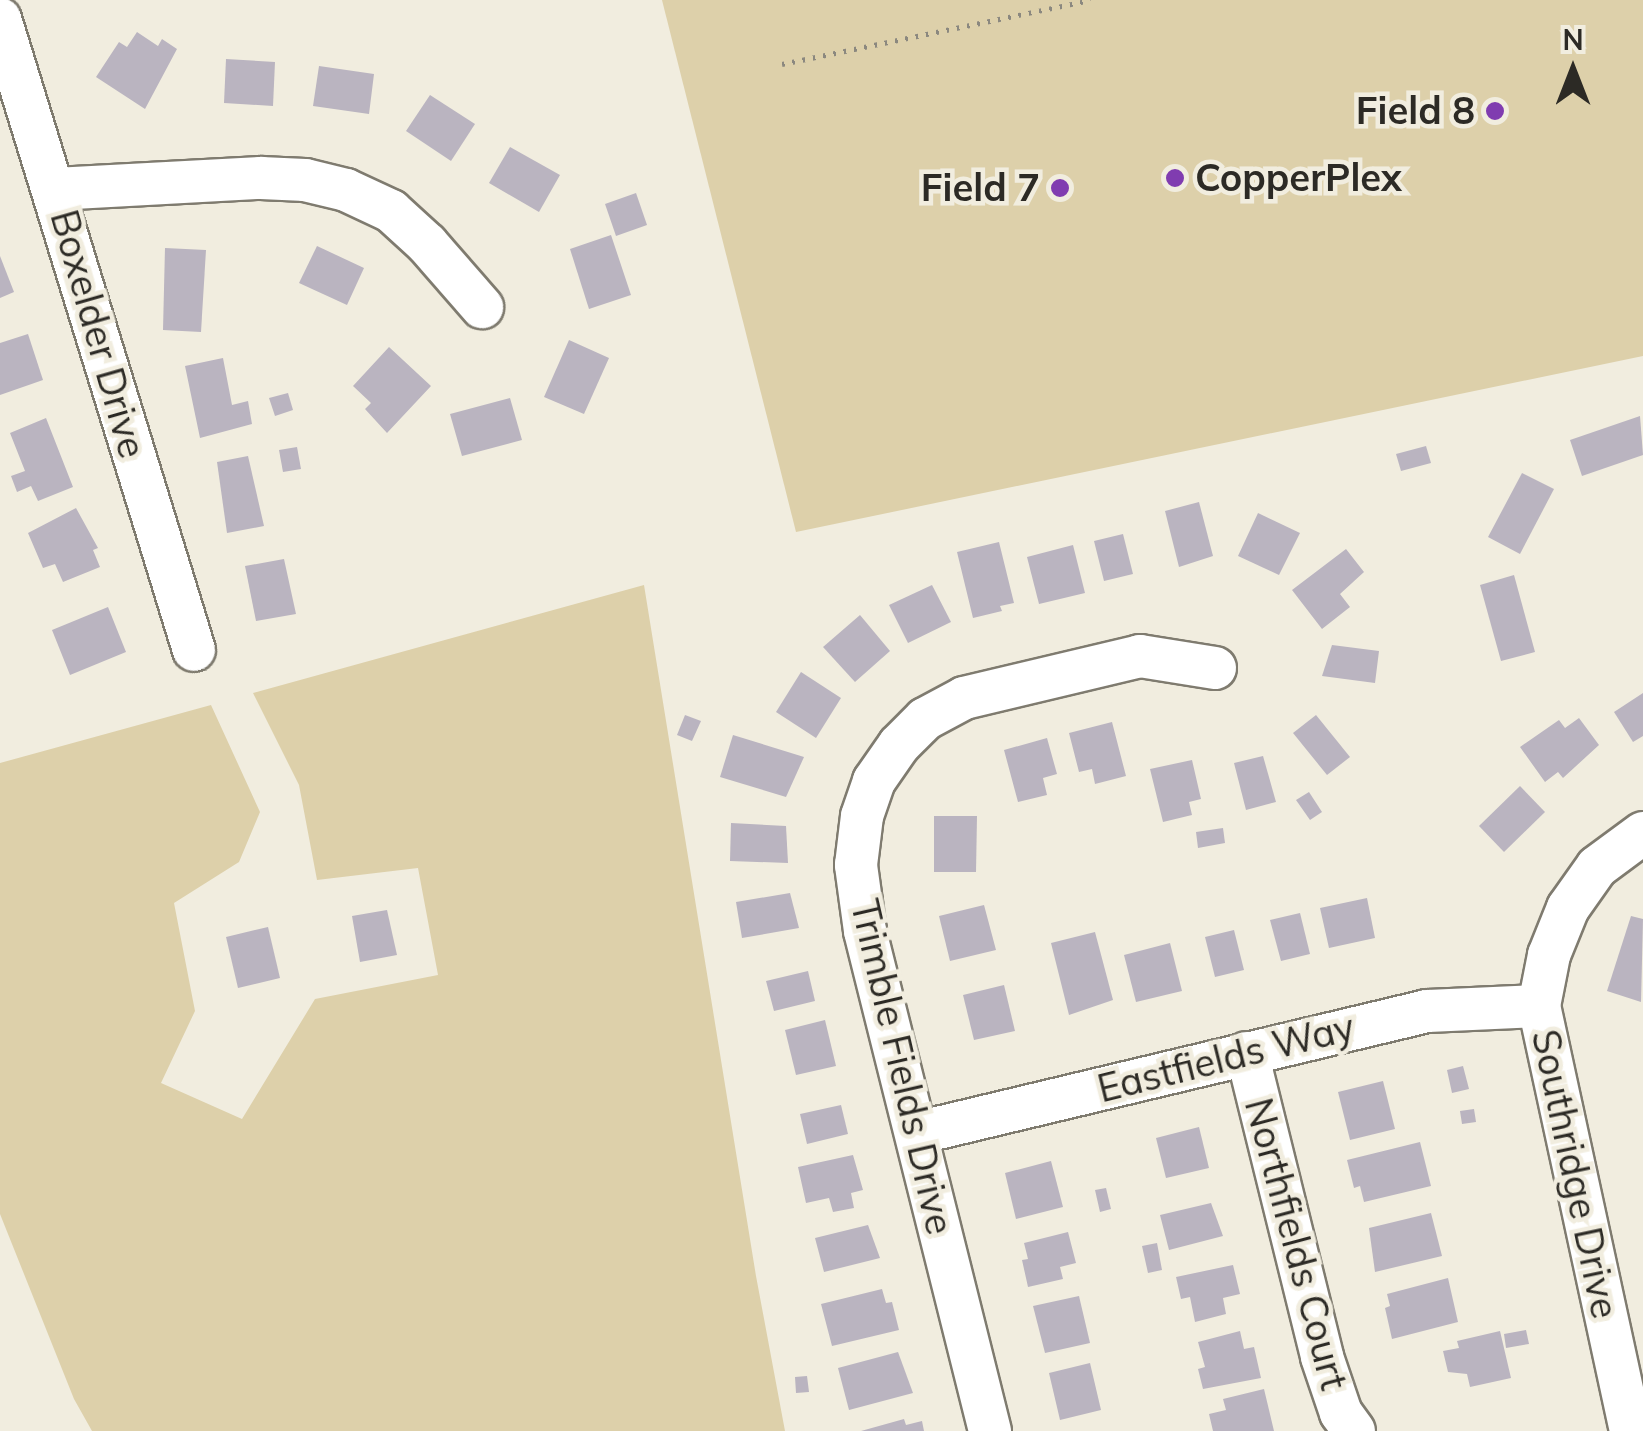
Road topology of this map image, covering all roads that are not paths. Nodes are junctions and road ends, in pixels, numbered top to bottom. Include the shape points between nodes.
1 (0, 20) edge
2 (55, 189) junction
3 (482, 307) dead end
4 (194, 650) dead end
5 (1214, 668) dead end
6 (1643, 832) edge
7 (1539, 1006) junction
8 (1247, 1053) junction
9 (917, 1133) junction
10 (990, 1431) edge
11 (1354, 1431) edge
12 (1631, 1431) edge

1 - 2 street, Boxelder Drive
2 - 3 street via 261,178 346,190 390,211
2 - 4 street, Boxelder Drive
5 - 9 street, Trimble Fields Drive via 1140,656 964,698 925,718 874,781 856,865 865,931
6 - 7 street, Southridge Drive via 1597,867 1568,908
7 - 8 street, Eastfields Way via 1427,1011
7 - 12 street, Southridge Drive
8 - 9 street, Eastfields Way
8 - 11 street, Northfields Court via 1322,1357
9 - 10 street, Trimble Fields Drive

